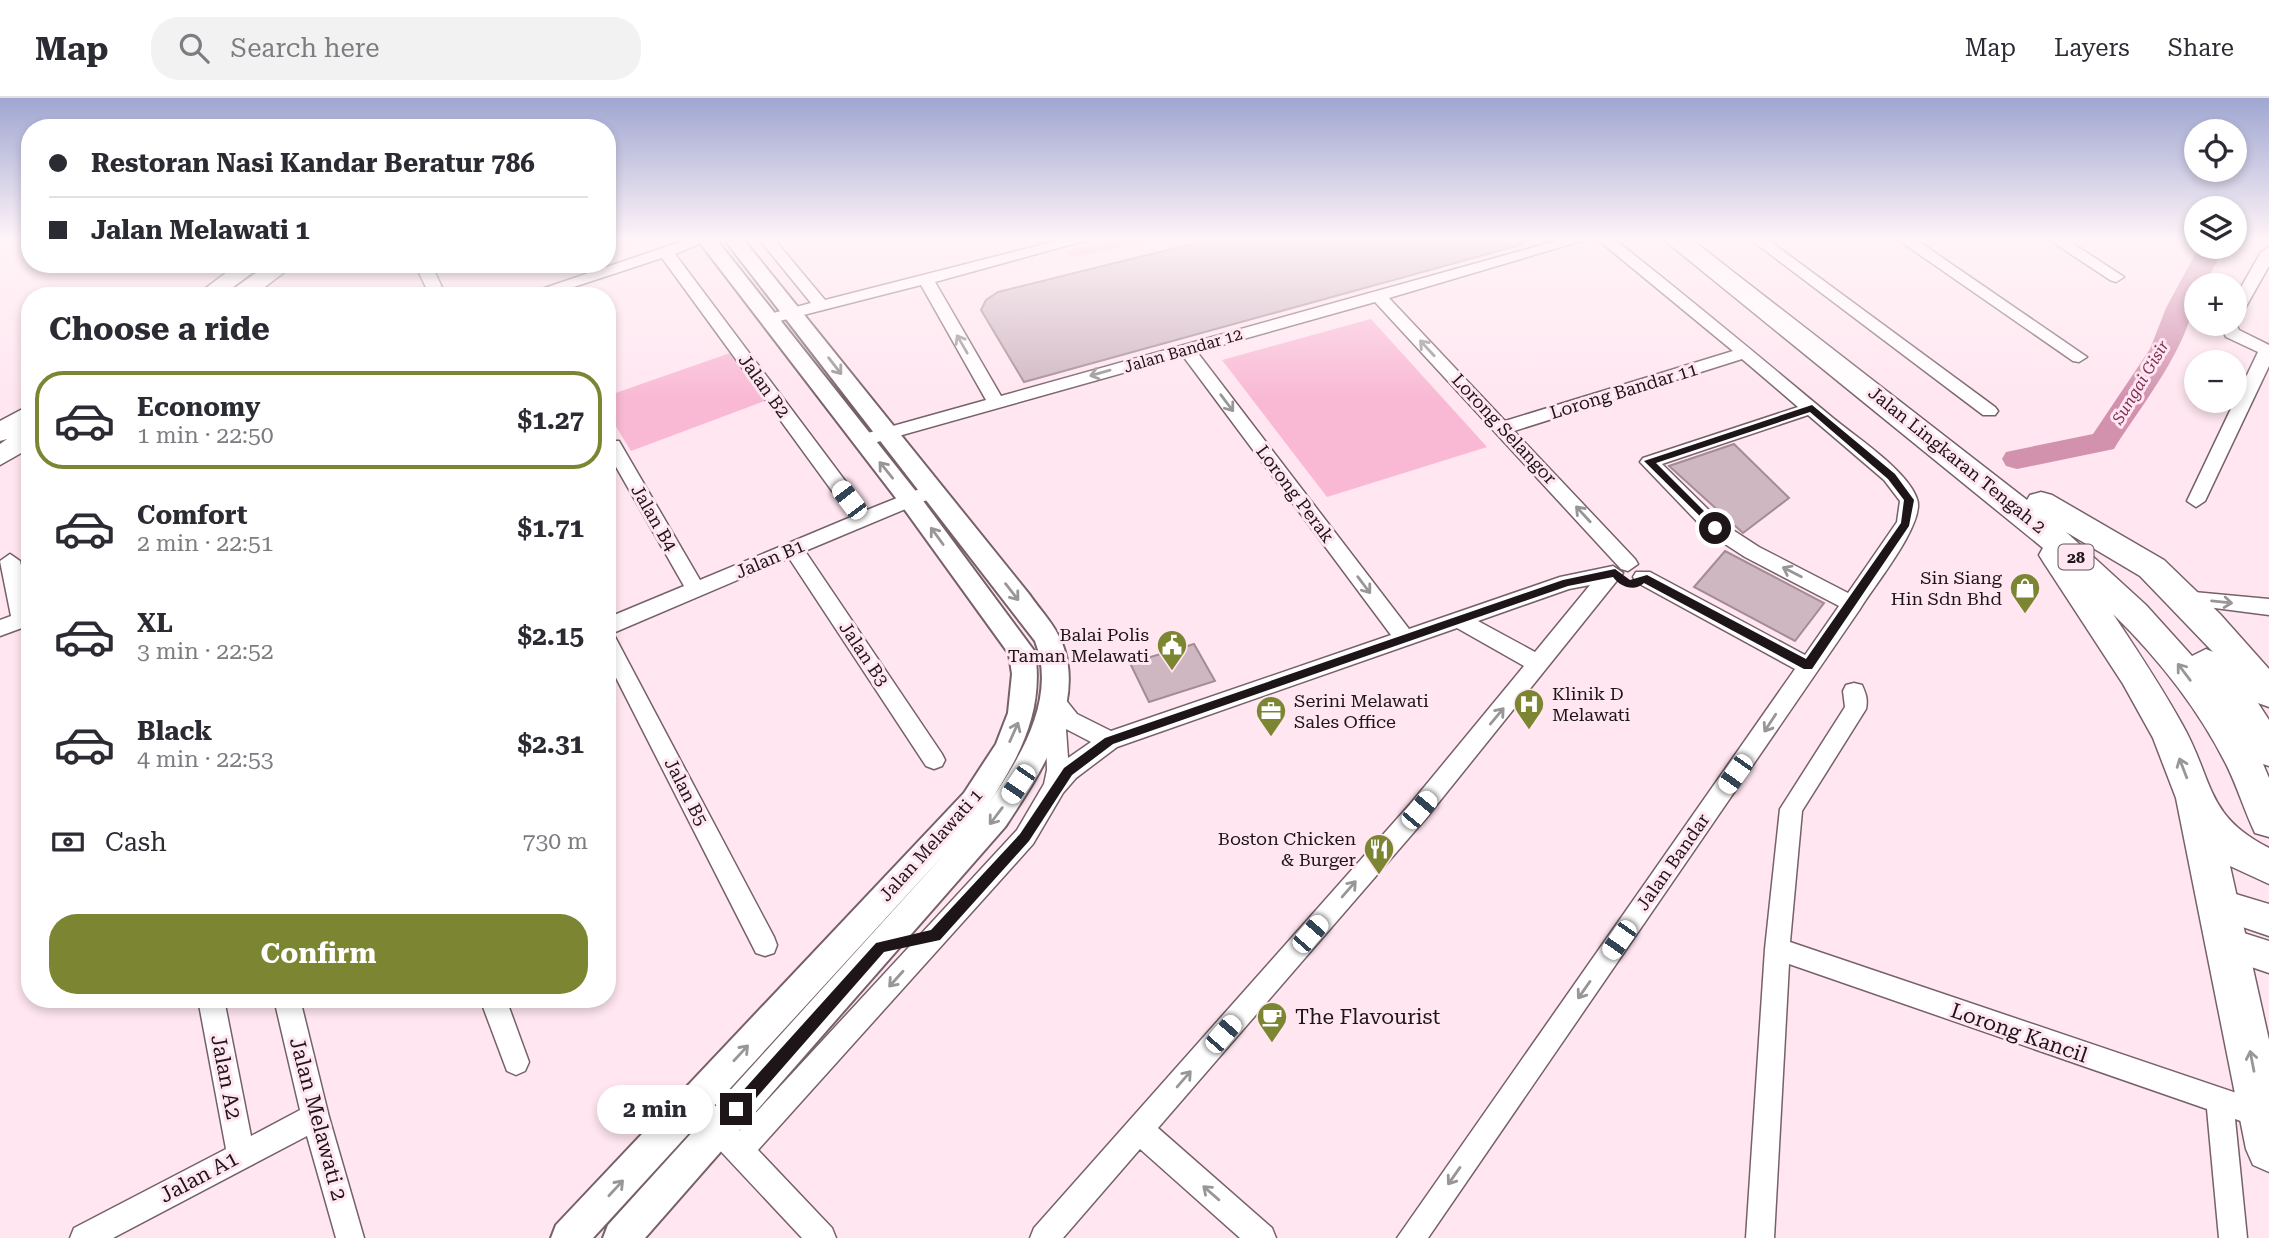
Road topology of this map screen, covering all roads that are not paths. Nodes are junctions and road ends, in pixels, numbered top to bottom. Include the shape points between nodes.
1 (696, 292) edge
2 (747, 292) edge
3 (777, 292) edge
4 (810, 292) edge
5 (875, 292) edge
6 (933, 292) edge
7 (1387, 292) edge
8 (1672, 292) edge
9 (1746, 292) edge
10 (1765, 292) edge
11 (1829, 292) edge
12 (1983, 292) edge
13 (1377, 295) junction
14 (821, 305) junction
15 (793, 312) junction
16 (768, 319) junction
17 (2239, 336) edge
18 (1186, 349) junction
19 (2269, 350) edge
20 (1745, 353) junction
21 (2079, 357) dead end
22 (997, 403) junction
23 (1812, 408) junction
24 (1989, 411) dead end
25 (21, 419) edge
26 (1503, 428) junction
27 (0, 433) edge
28 (888, 433) junction
29 (863, 440) junction
30 (21, 442) edge
31 (616, 452) edge
32 (0, 456) edge
33 (921, 495) junction
34 (2196, 501) dead end
35 (2037, 512) junction
36 (863, 519) junction
37 (793, 549) junction
38 (10, 561) dead end
39 (1624, 572) junction
40 (696, 590) junction
41 (2183, 598) junction
42 (21, 600) edge
43 (1853, 604) junction
44 (2266, 610) edge
45 (21, 620) edge
46 (1459, 620) junction
47 (616, 623) edge
48 (0, 628) edge
49 (1405, 638) junction
50 (616, 656) edge
51 (1539, 665) junction
52 (1808, 666) junction
53 (1854, 691) dead end
54 (2269, 693) edge
55 (1053, 700) junction
56 (1109, 741) junction
57 (2269, 751) edge
58 (934, 760) dead end
59 (1055, 786) junction
60 (2198, 810) junction
61 (2269, 821) edge
62 (2269, 867) edge
63 (2269, 920) edge
64 (2224, 924) junction
65 (935, 936) junction
66 (765, 945) dead end
67 (881, 947) junction
68 (1777, 949) junction
69 (2269, 957) edge
70 (213, 1008) edge
71 (289, 1008) edge
72 (496, 1008) edge
73 (516, 1062) dead end
74 (2220, 1101) junction
75 (694, 1103) junction
76 (315, 1116) junction
77 (1139, 1130) junction
78 (2266, 1132) edge
79 (729, 1140) junction
80 (241, 1155) junction
81 (116, 1230) edge
82 (83, 1238) edge
83 (350, 1238) edge
84 (569, 1238) edge
85 (621, 1238) edge
86 (822, 1238) edge
87 (1044, 1238) edge
88 (1262, 1238) edge
89 (1411, 1238) edge
90 (1760, 1238) edge
91 (2234, 1238) edge

1 - 36 street, Jalan B2
2 - 16 street, Jalan Melawati 1
3 - 15 street, Jalan Melawati 1
4 - 14 street
5 - 14 street
22 -> 6 street
7 - 13 street, Jalan Bandar 12
8 - 20 street, Jalan Bandar
9 - 35 highway, Jalan Lingkaran Tengah 2 / 28
10 - 35 highway, Jalan Lingkaran Tengah 2 / 28
11 - 24 street
12 - 21 street
13 - 18 street, Jalan Bandar 12
26 -> 13 street, Lorong Selangor
14 - 15 street
15 - 16 street
15 -> 28 street, Jalan Melawati 1
16 - 29 street, Jalan Melawati 1
17 - 19 street
18 -> 22 street, Jalan Bandar 12
18 -> 49 street, Lorong Perak
19 - 34 street
20 - 23 street, Jalan Bandar
20 - 26 street, Lorong Bandar 11
22 - 28 street, Jalan Bandar 12
23 - 43 street, Jalan Bandar via 1891,476 1909,500 1906,523
43 -> 23 street via 1715,528 1649,461
25 - 27 main road
39 -> 26 street, Lorong Selangor
28 - 29 street, Jalan Bandar 12
28 - 33 street, Jalan Melawati 1
33 -> 29 street, Jalan Melawati 1
30 - 32 main road
31 - 40 street, Jalan B4
33 - 36 street, Jalan B1
33 -> 55 street, Jalan Melawati 1 via 1050,644 1056,673
75 -> 33 street, Jalan Melawati 1 via 974,802 1016,730 1026,701 1022,652
35 - 41 highway via 2152,568
35 - 57 highway, Jalan Lingkaran Tengah 2 / 28 via 2144,592 2241,707
60 -> 35 highway via 2170,735 2136,674 2100,625
61 -> 35 highway, Jalan Lingkaran Tengah 2 / 28 via 2225,727 2164,645
36 - 37 street, Jalan B1
37 - 40 street, Jalan B1
37 - 58 street, Jalan B3
38 - 42 street
39 - 46 street via 1567,582
39 - 51 street
39 - 52 street, Lorong Selangor
40 - 47 street, Jalan B1
41 -> 44 street
41 - 54 highway
43 - 52 street, Jalan Bandar
45 - 48 street
46 - 49 street
46 - 51 street
49 - 56 street
50 - 66 street, Jalan B5
77 -> 51 street via 1419,810
52 -> 89 street, Jalan Bandar
53 - 68 street via 1855,709 1791,809
55 - 56 street via 1069,720
55 - 59 street
55 -> 67 street, Jalan Melawati 1 via 1030,762 996,818
56 - 59 street
59 - 65 street via 1025,837
60 - 62 highway via 2230,847
60 - 64 highway
63 - 64 main road
64 - 69 main road
78 -> 64 highway
65 - 67 street
65 -> 79 street
67 - 79 street, Jalan Melawati 1
68 - 74 street, Lorong Kancil
68 - 90 street
70 - 80 street, Jalan A2
71 - 76 street, Jalan Melawati 2
72 - 73 street
74 - 78 street, Lorong Kancil
74 - 91 street
75 - 79 street
84 -> 75 street, Jalan Melawati 1
76 - 80 street, Jalan A1
76 - 83 street, Jalan Melawati 2
77 - 87 street
88 -> 77 street
79 - 85 street, Jalan Melawati 1
79 - 86 street
80 - 81 street, Jalan A1
81 - 82 street, Jalan A1

